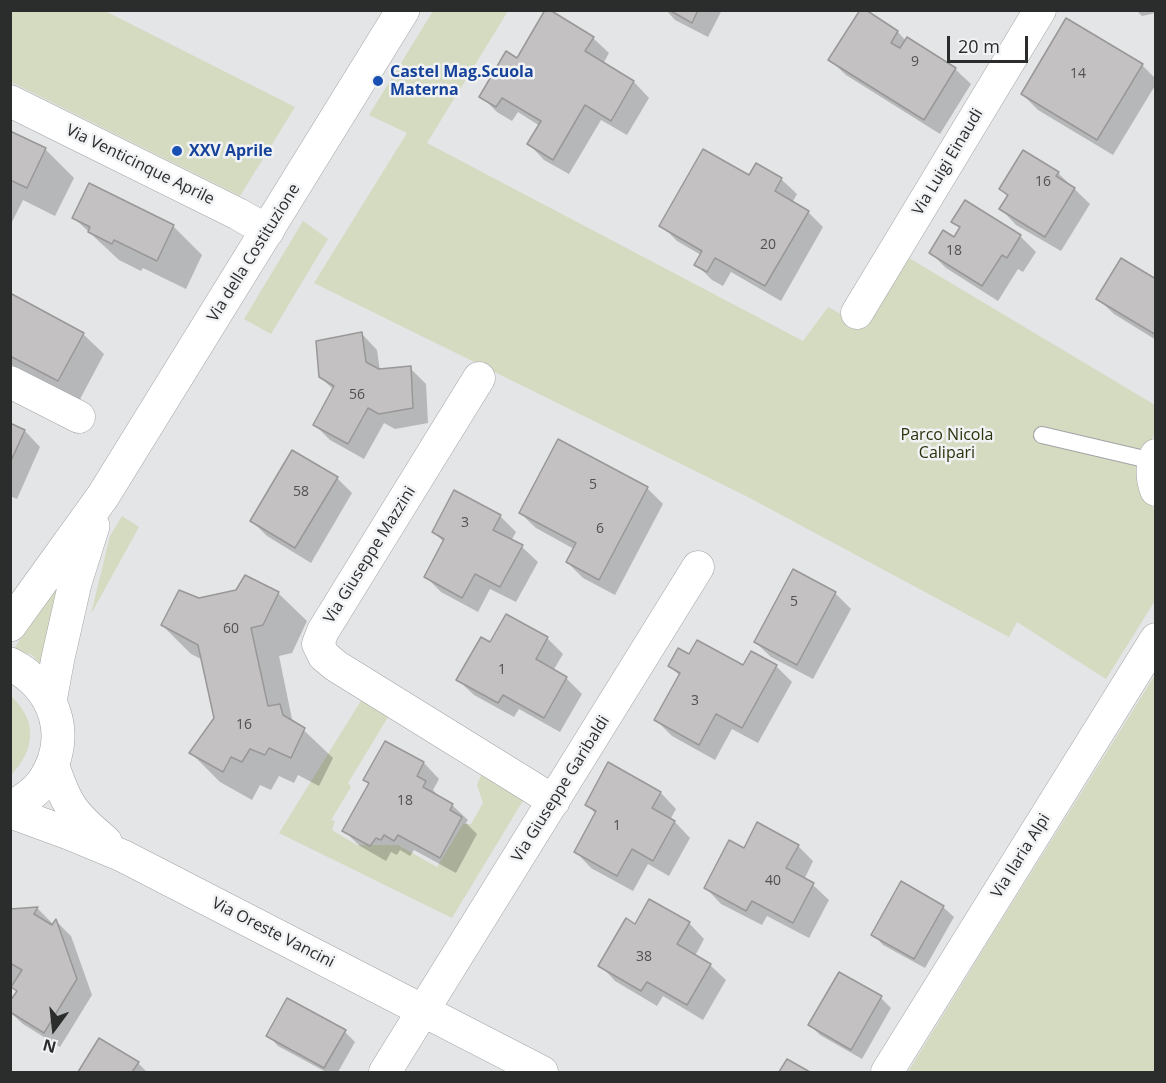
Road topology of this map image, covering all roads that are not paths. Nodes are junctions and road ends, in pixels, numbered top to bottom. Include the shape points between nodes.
1 (403, 10) edge
2 (1040, 10) edge
3 (10, 101) edge
4 (268, 231) junction
5 (857, 313) dead end
6 (479, 378) dead end
7 (10, 382) edge
8 (79, 417) dead end
9 (1042, 435) dead end
10 (1155, 469) edge
11 (103, 496) junction
12 (698, 567) dead end
13 (10, 625) edge
14 (1155, 639) edge
15 (10, 664) edge
16 (50, 701) junction
17 (53, 765) junction
18 (554, 801) junction
19 (10, 810) edge
20 (123, 856) junction
21 (423, 1011) junction
22 (385, 1072) edge
23 (542, 1072) edge
24 (887, 1072) edge

1 - 4 street, Via della Costituzione
2 - 5 street, Via Luigi Einaudi
3 - 4 street, Via Venticinque Aprile
4 - 11 street, Via della Costituzione
6 - 18 street, Via Giuseppe Mazzini via 318,644 336,666
7 - 8 street
9 - 10 lane
11 - 13 street, Via della Costituzione
11 - 16 street, Via della Costituzione via 75,584
12 - 18 street, Via Giuseppe Garibaldi
14 - 24 street, Via Ilaria Alpi
15 - 16 street via 39,684
16 - 17 street via 58,726
17 - 19 street via 42,783
17 - 20 street, Via Oreste Vancini via 73,809
18 - 21 street, Via Giuseppe Garibaldi
19 - 20 street, Via Oreste Vancini
20 - 21 street, Via Oreste Vancini
21 - 22 street
21 - 23 street, Via Oreste Vancini

